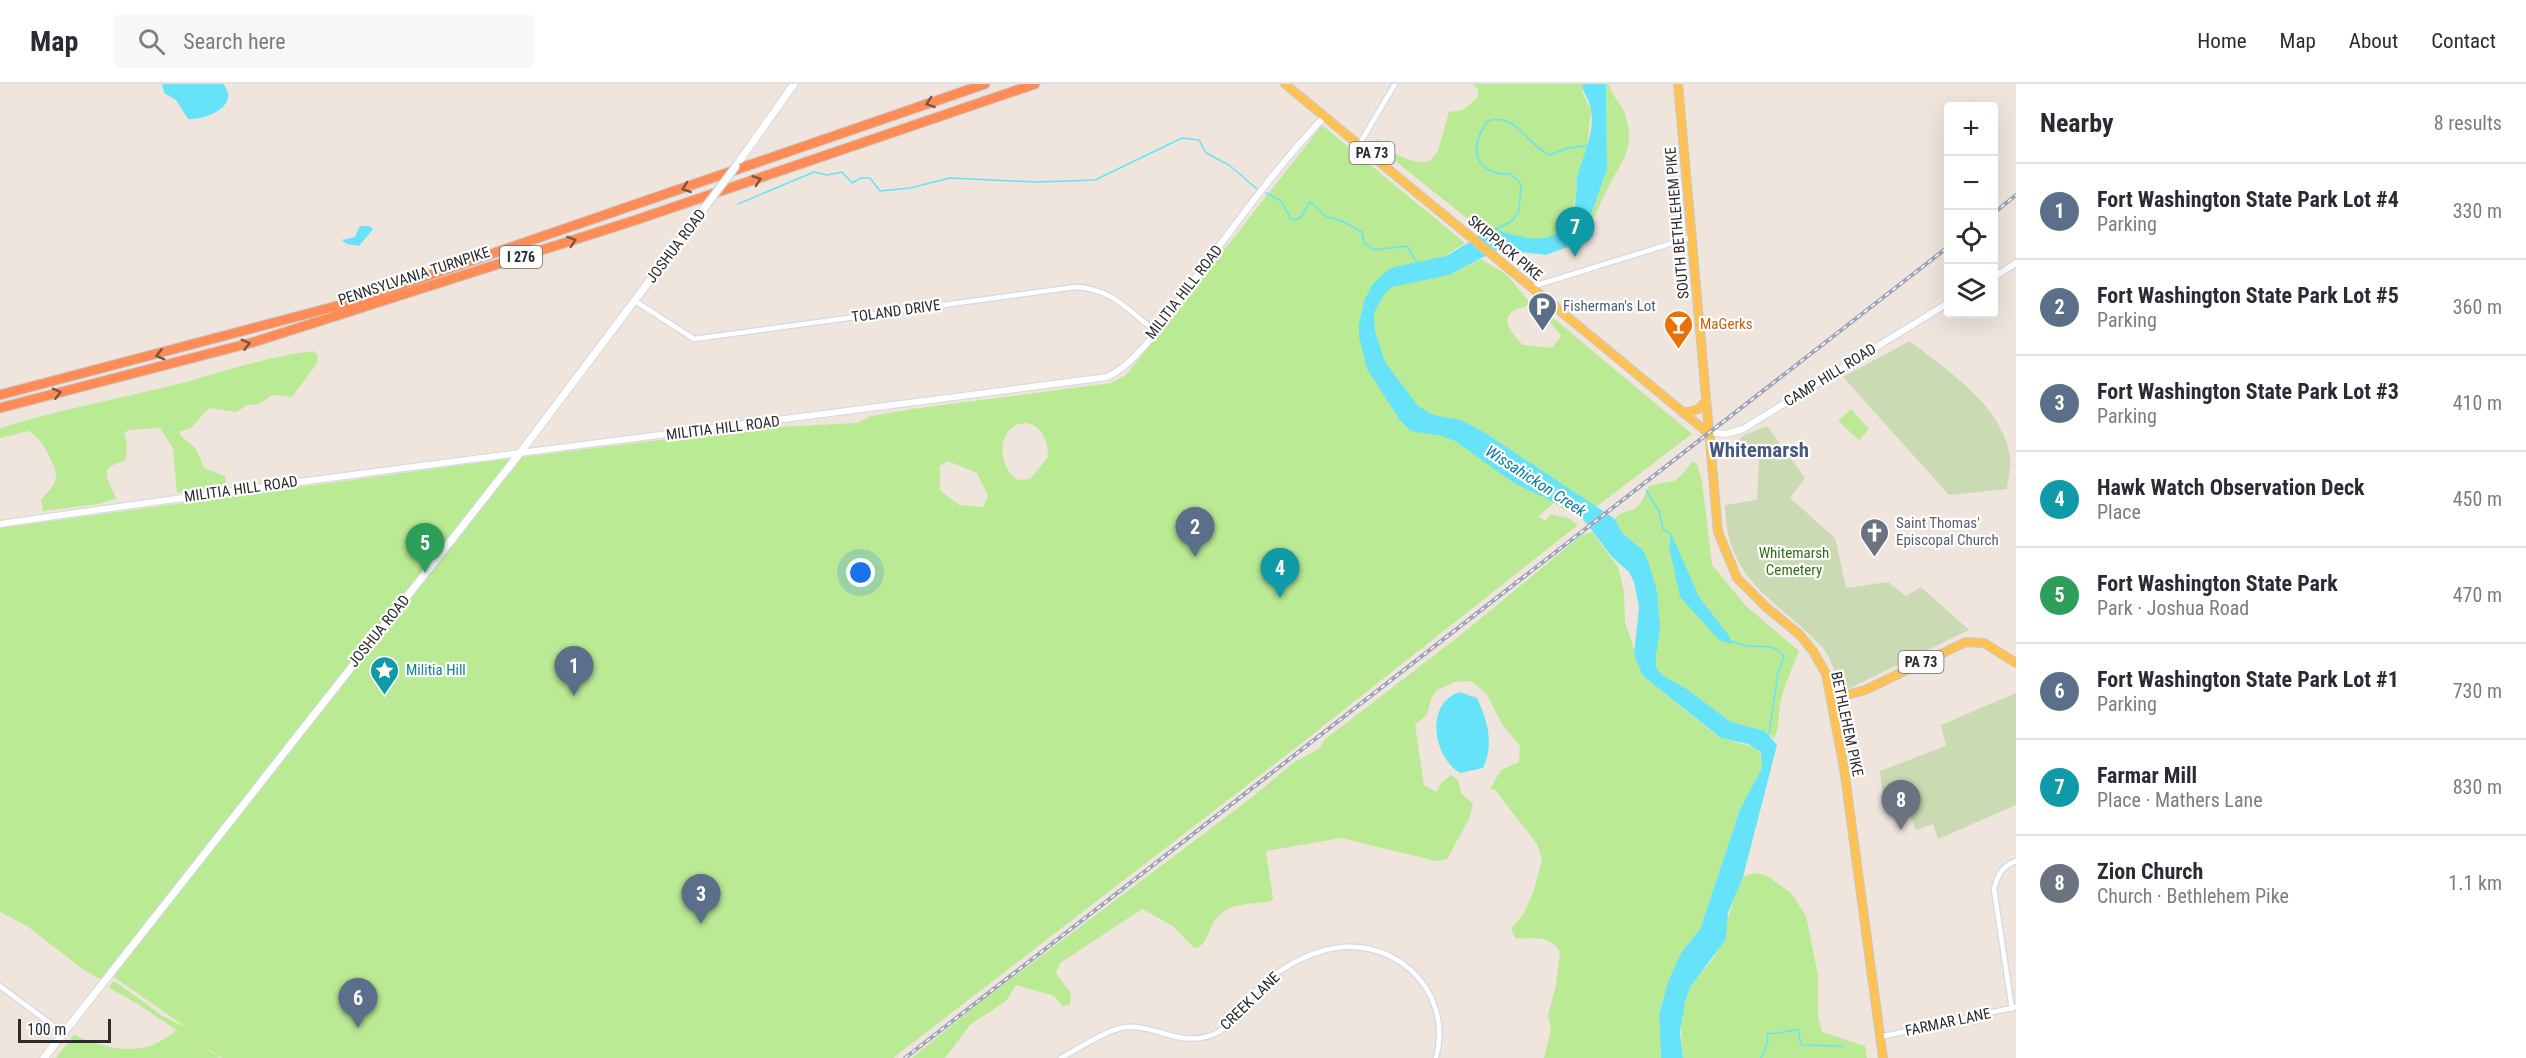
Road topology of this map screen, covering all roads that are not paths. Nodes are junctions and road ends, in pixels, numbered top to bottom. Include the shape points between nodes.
1 (794, 84) edge
2 (985, 84) edge
3 (1035, 84) edge
4 (1285, 84) edge
5 (1395, 84) edge
6 (1678, 84) edge
7 (1325, 116) junction
8 (1360, 143) junction
9 (1692, 237) junction
10 (2016, 263) edge
11 (1998, 274) edge
12 (1531, 287) junction
13 (635, 301) junction
14 (1944, 305) edge
15 (1155, 331) junction
16 (0, 395) edge
17 (1706, 401) junction
18 (0, 408) edge
19 (1683, 413) junction
20 (1707, 432) junction
21 (520, 453) junction
22 (0, 524) edge
23 (2016, 663) edge
24 (1832, 699) junction
25 (2016, 861) edge
26 (2, 987) edge
27 (0, 994) edge
28 (2014, 1008) edge
29 (63, 1034) junction
30 (1880, 1037) junction
31 (44, 1058) edge
32 (1061, 1058) edge
33 (1436, 1058) edge
34 (1883, 1058) edge

1 - 13 main road, JOSHUA ROAD, bridge
2 -> 16 highway, PENNSYLVANIA TURNPIKE / I 276 via 352,302
18 -> 3 highway, PENNSYLVANIA TURNPIKE / I 276 via 254,342 636,220
4 - 7 main road, SKIPPACK PIKE / PA 73
5 - 8 street
6 - 9 main road, SOUTH BETHLEHEM PIKE
7 - 8 main road, SKIPPACK PIKE / PA 73
7 - 15 street, MILITIA HILL ROAD
8 - 12 main road, SKIPPACK PIKE / PA 73
9 - 12 street
9 - 17 main road, SOUTH BETHLEHEM PIKE
10 - 11 street
12 - 19 main road, SKIPPACK PIKE / PA 73
13 - 15 street, TOLAND DRIVE via 694,339 1075,287 1093,288 1108,293
13 - 21 main road, JOSHUA ROAD
14 - 20 street, CAMP HILL ROAD via 1743,429 1726,434
15 - 21 street, MILITIA HILL ROAD via 1122,370 1107,377
17 - 19 main road via 1699,409
17 - 20 main road, SOUTH BETHLEHEM PIKE
19 - 20 main road, SKIPPACK PIKE / PA 73
20 - 24 main road, BETHLEHEM PIKE via 1718,532 1737,578 1813,651 1826,674
21 - 22 street, MILITIA HILL ROAD
21 - 29 main road, JOSHUA ROAD
23 - 24 main road, PA 73 via 1984,644 1966,642 1865,690
24 - 30 main road, BETHLEHEM PIKE
25 - 28 street via 1998,875 1994,889
26 - 27 street
26 - 29 street
28 - 30 street, FARMAR LANE
29 - 31 main road, JOSHUA ROAD
30 - 34 main road, BETHLEHEM PIKE
32 - 33 street, CREEK LANE via 1125,1027 1179,1038 1212,1035 1230,1025 1256,992 1278,973 1317,953 1347,946 1382,951 1408,966 1423,981 1438,1017

